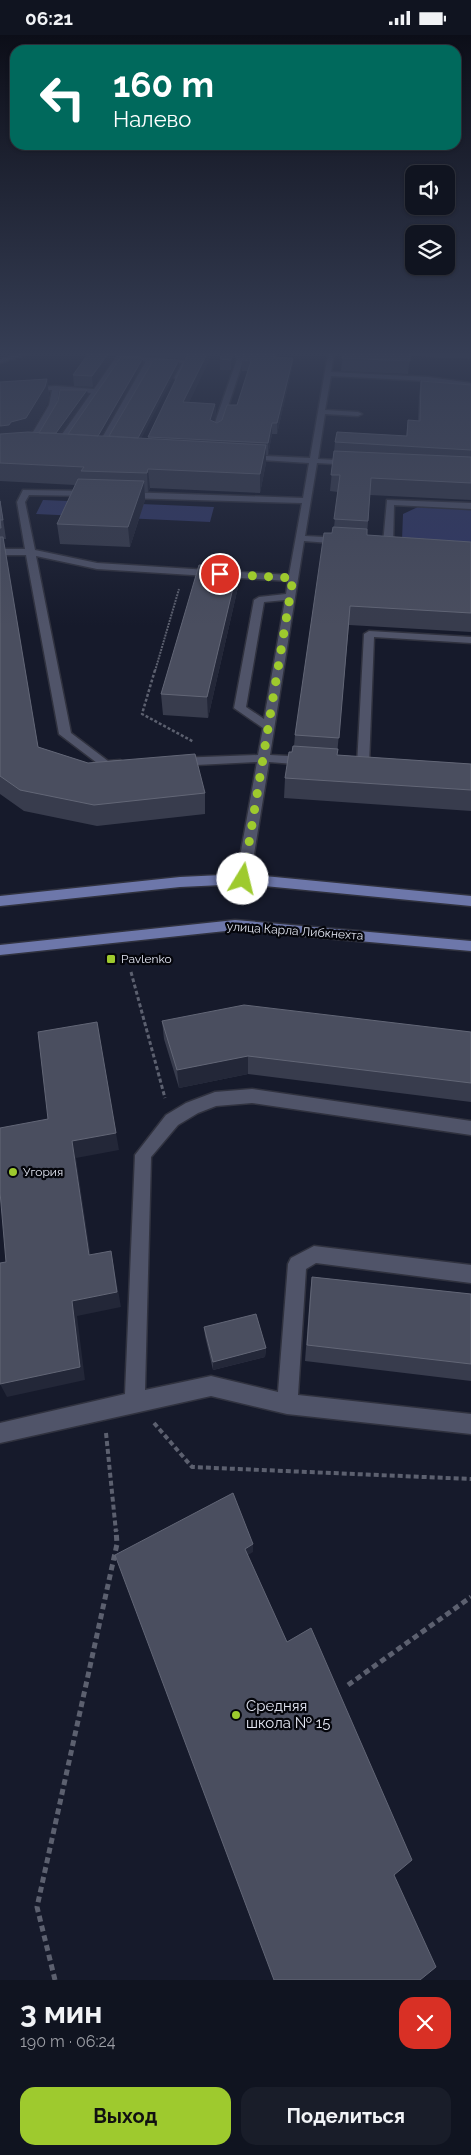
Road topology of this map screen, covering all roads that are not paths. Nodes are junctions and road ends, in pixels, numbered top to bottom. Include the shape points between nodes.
1 (14, 445) edge
2 (55, 445) edge
3 (102, 445) edge
4 (316, 445) edge
5 (99, 450) edge
6 (236, 457) edge
7 (313, 461) junction
8 (362, 464) edge
9 (306, 501) junction
10 (471, 506) edge
11 (300, 538) junction
12 (349, 541) edge
13 (388, 544) edge
14 (0, 552) edge
15 (29, 552) junction
16 (293, 578) junction
17 (290, 596) junction
18 (471, 640) edge
19 (268, 727) junction
20 (263, 758) junction
21 (323, 762) edge
22 (161, 763) edge
23 (133, 764) edge
24 (363, 765) edge
25 (243, 879) junction
26 (0, 901) edge
27 (471, 901) edge
28 (471, 946) edge
29 (0, 950) edge
30 (471, 1128) edge
31 (471, 1273) edge
32 (136, 1402) junction
33 (287, 1404) junction
34 (471, 1424) edge
35 (0, 1433) edge

1 - 2 street via 10,446
3 - 5 street
4 - 7 street
6 - 7 street
7 - 8 street
7 - 9 street
9 - 11 street
9 - 15 street via 26,492 21,503
10 - 13 street via 390,502
11 - 12 street
11 - 16 street
14 - 15 street
15 - 16 street via 98,566
15 - 23 street via 66,734 105,765
16 - 17 street
17 - 19 street
17 - 19 street via 259,600 240,708
18 - 24 street via 369,634
19 - 20 street
20 - 21 street
20 - 22 street
20 - 25 street
25 - 26 main road via 180,882
25 - 27 main road
28 - 29 main road, улица Карла Либкнехта via 235,925
30 - 32 street via 252,1095 215,1099 172,1120 143,1155
31 - 33 street via 314,1254 297,1263
32 - 33 street via 211,1386
32 - 35 street
33 - 34 street

